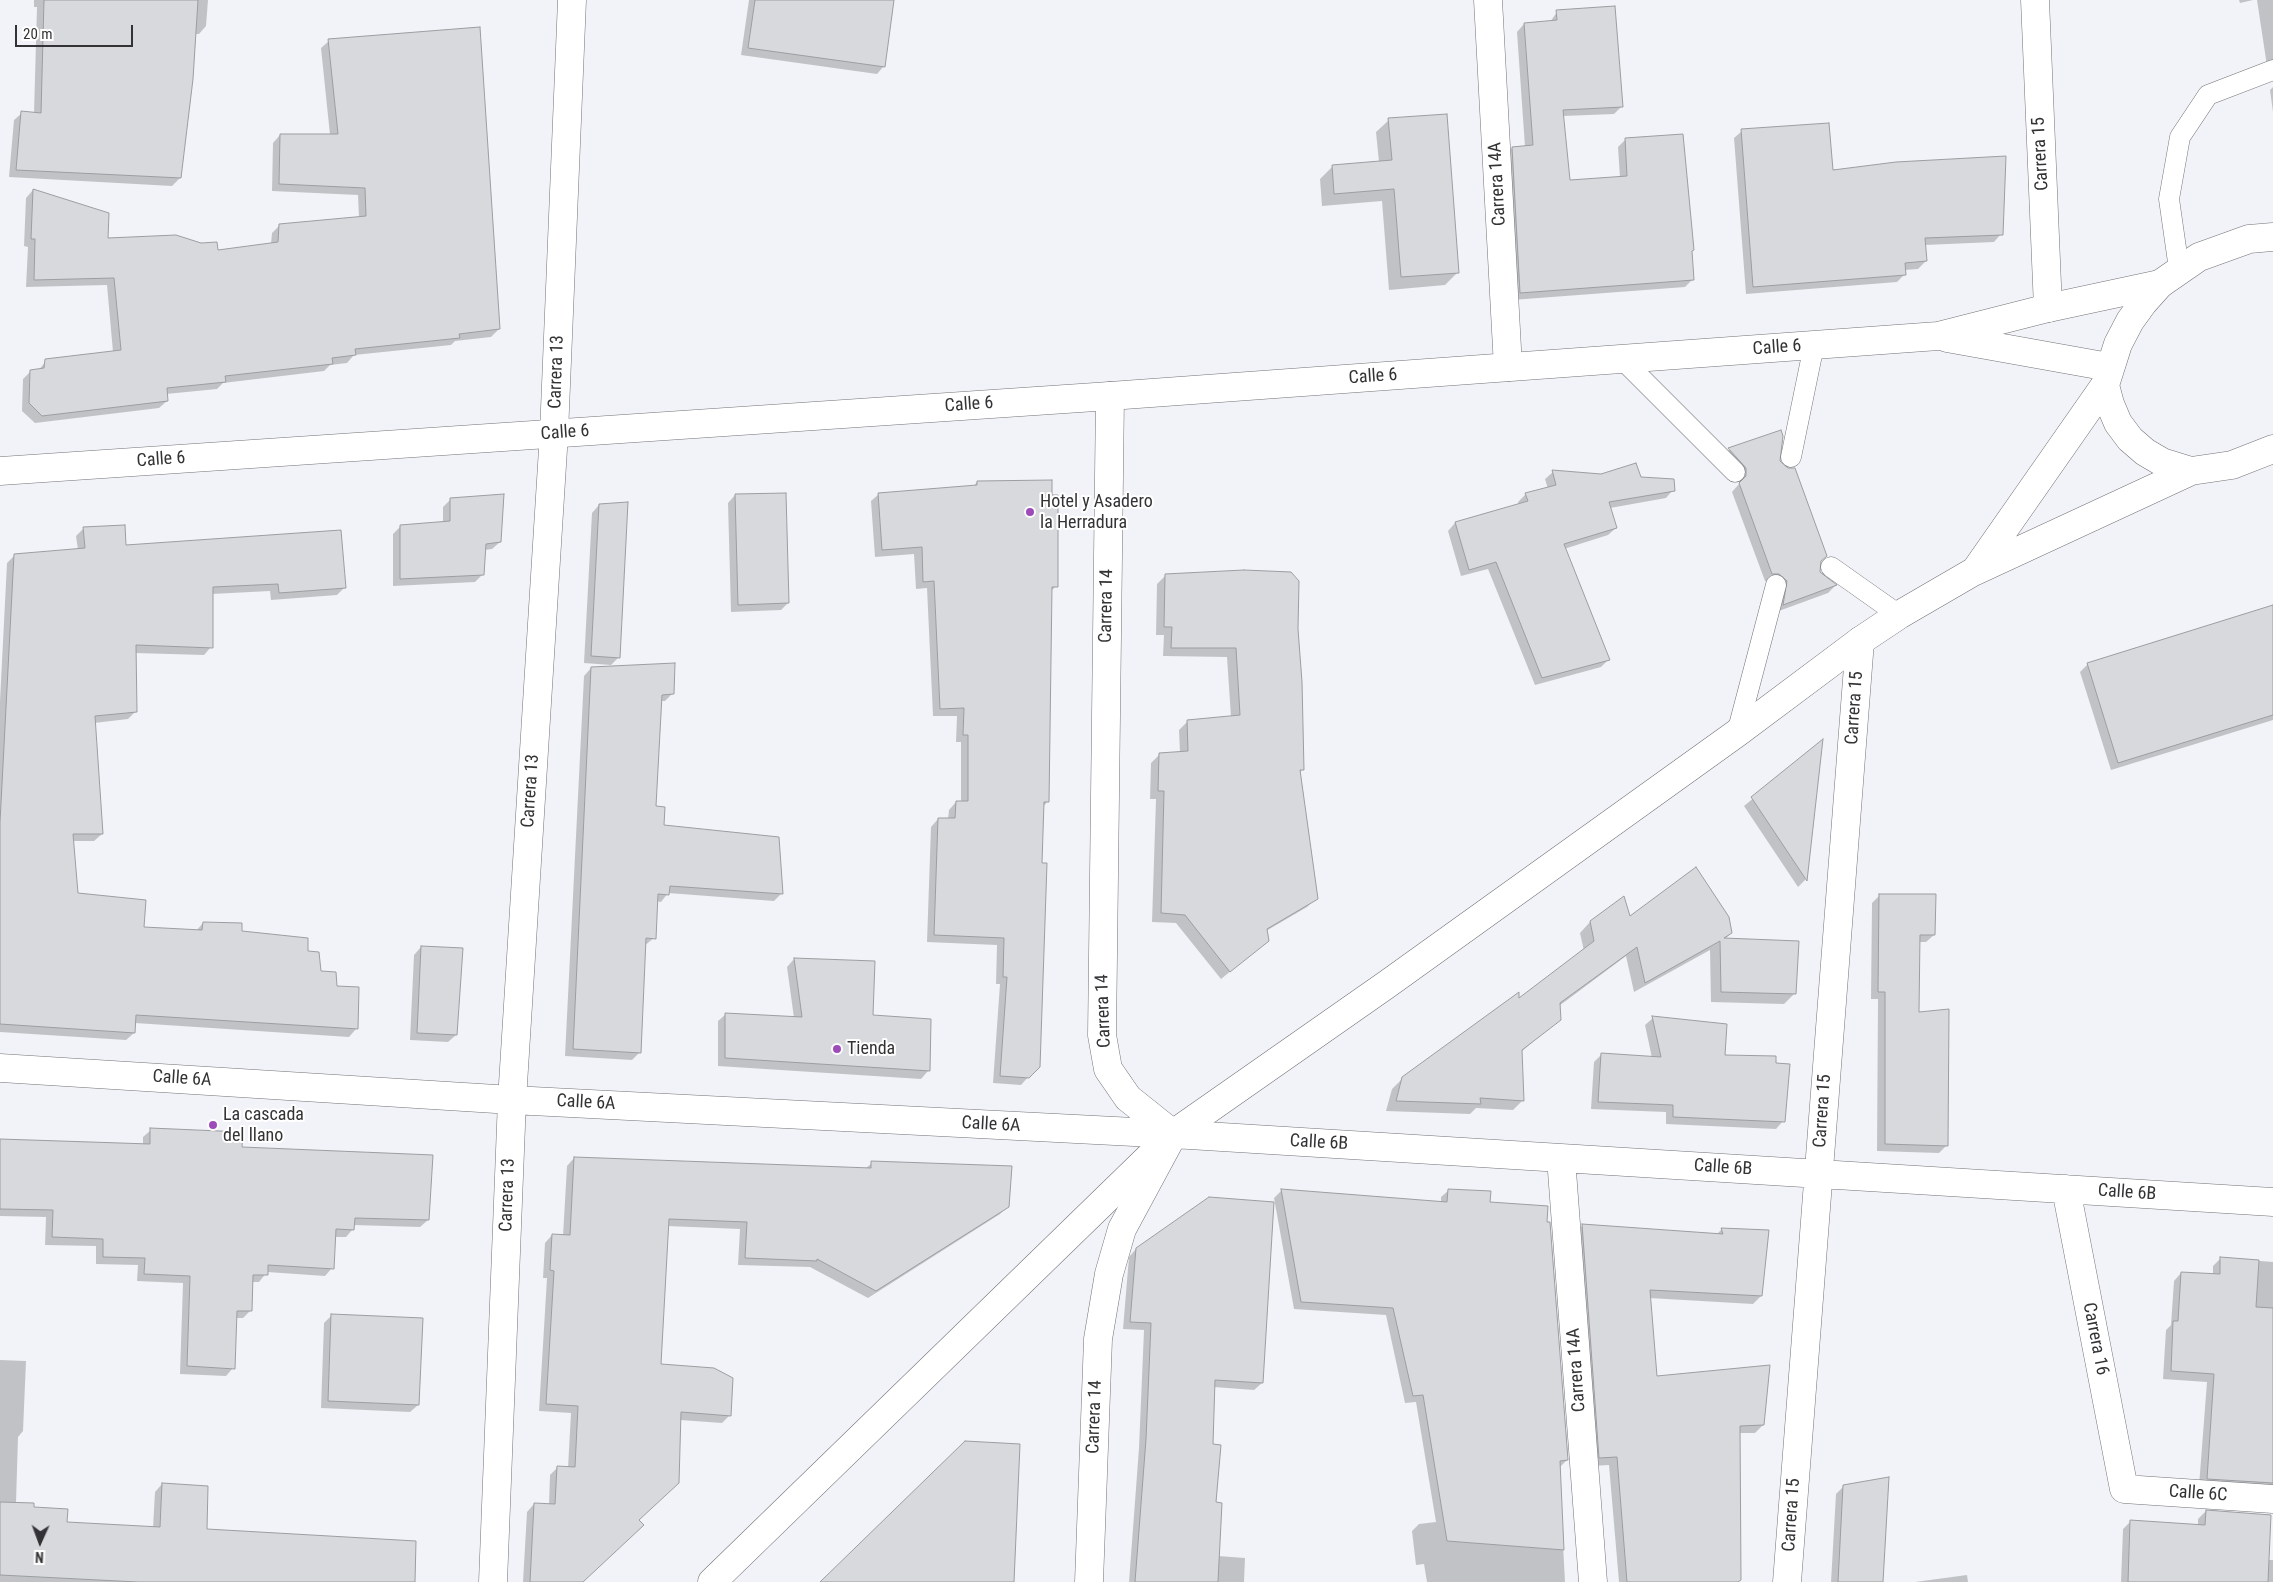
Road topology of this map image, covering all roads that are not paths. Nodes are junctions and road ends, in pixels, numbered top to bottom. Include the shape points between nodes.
1 (572, 0) edge
2 (1488, 0) edge
3 (2035, 0) edge
4 (2273, 70) edge
5 (2273, 237) edge
6 (2170, 277) junction
7 (2048, 308) junction
8 (1938, 336) junction
9 (1814, 346) junction
10 (1622, 360) junction
11 (1508, 367) junction
12 (2107, 376) junction
13 (1110, 396) junction
14 (554, 434) junction
15 (2273, 449) edge
16 (1791, 457) dead end
17 (2191, 470) junction
18 (0, 471) edge
19 (1735, 472) dead end
20 (1831, 567) dead end
21 (1973, 572) junction
22 (1776, 585) dead end
23 (1899, 615) junction
24 (1860, 641) junction
25 (1737, 733) junction
26 (0, 1068) edge
27 (512, 1100) junction
28 (1173, 1134) junction
29 (1561, 1158) junction
30 (1819, 1174) junction
31 (2066, 1189) junction
32 (2273, 1202) edge
33 (2124, 1489) joint
34 (2273, 1499) edge
35 (493, 1582) edge
36 (712, 1582) edge
37 (1089, 1582) edge
38 (1593, 1582) edge
39 (1787, 1582) edge

1 - 14 main road, Carrera 13
2 - 11 main road, Carrera 14A
3 - 7 main road, Carrera 15
4 - 6 lane via 2208,95 2180,137 2169,199
5 - 6 main road via 2249,239 2199,257
6 - 7 main road, Calle 6
6 - 12 main road via 2130,321
7 - 8 main road, Calle 6
8 - 9 main road, Calle 6
8 - 12 main road, Calle 6
9 - 10 main road, Calle 6
9 - 16 lane
10 - 11 main road, Calle 6
10 - 19 lane
11 - 13 main road, Calle 6
12 - 17 main road via 2110,404 2130,439 2162,462
12 - 21 main road
13 - 14 main road, Calle 6
13 - 28 main road, Carrera 14 via 1102,1035 1108,1069 1128,1098
14 - 18 main road, Calle 6
14 - 27 main road, Carrera 13
15 - 17 main road via 2232,465
17 - 21 main road
20 - 23 lane
21 - 23 main road
22 - 25 lane
23 - 24 main road
24 - 25 main road
24 - 30 main road, Carrera 15
25 - 28 main road
26 - 27 main road, Calle 6A
27 - 28 main road, Calle 6A
27 - 35 main road, Carrera 13
28 - 29 main road, Calle 6B
28 - 36 main road
28 - 37 main road, Carrera 14 via 1122,1229 1109,1274 1098,1339
29 - 30 main road, Calle 6B
29 - 38 main road, Carrera 14A
30 - 31 main road, Calle 6B
30 - 39 main road, Carrera 15
31 - 32 main road, Calle 6B
31 - 33 main road, Carrera 16
33 - 34 main road, Calle 6C

